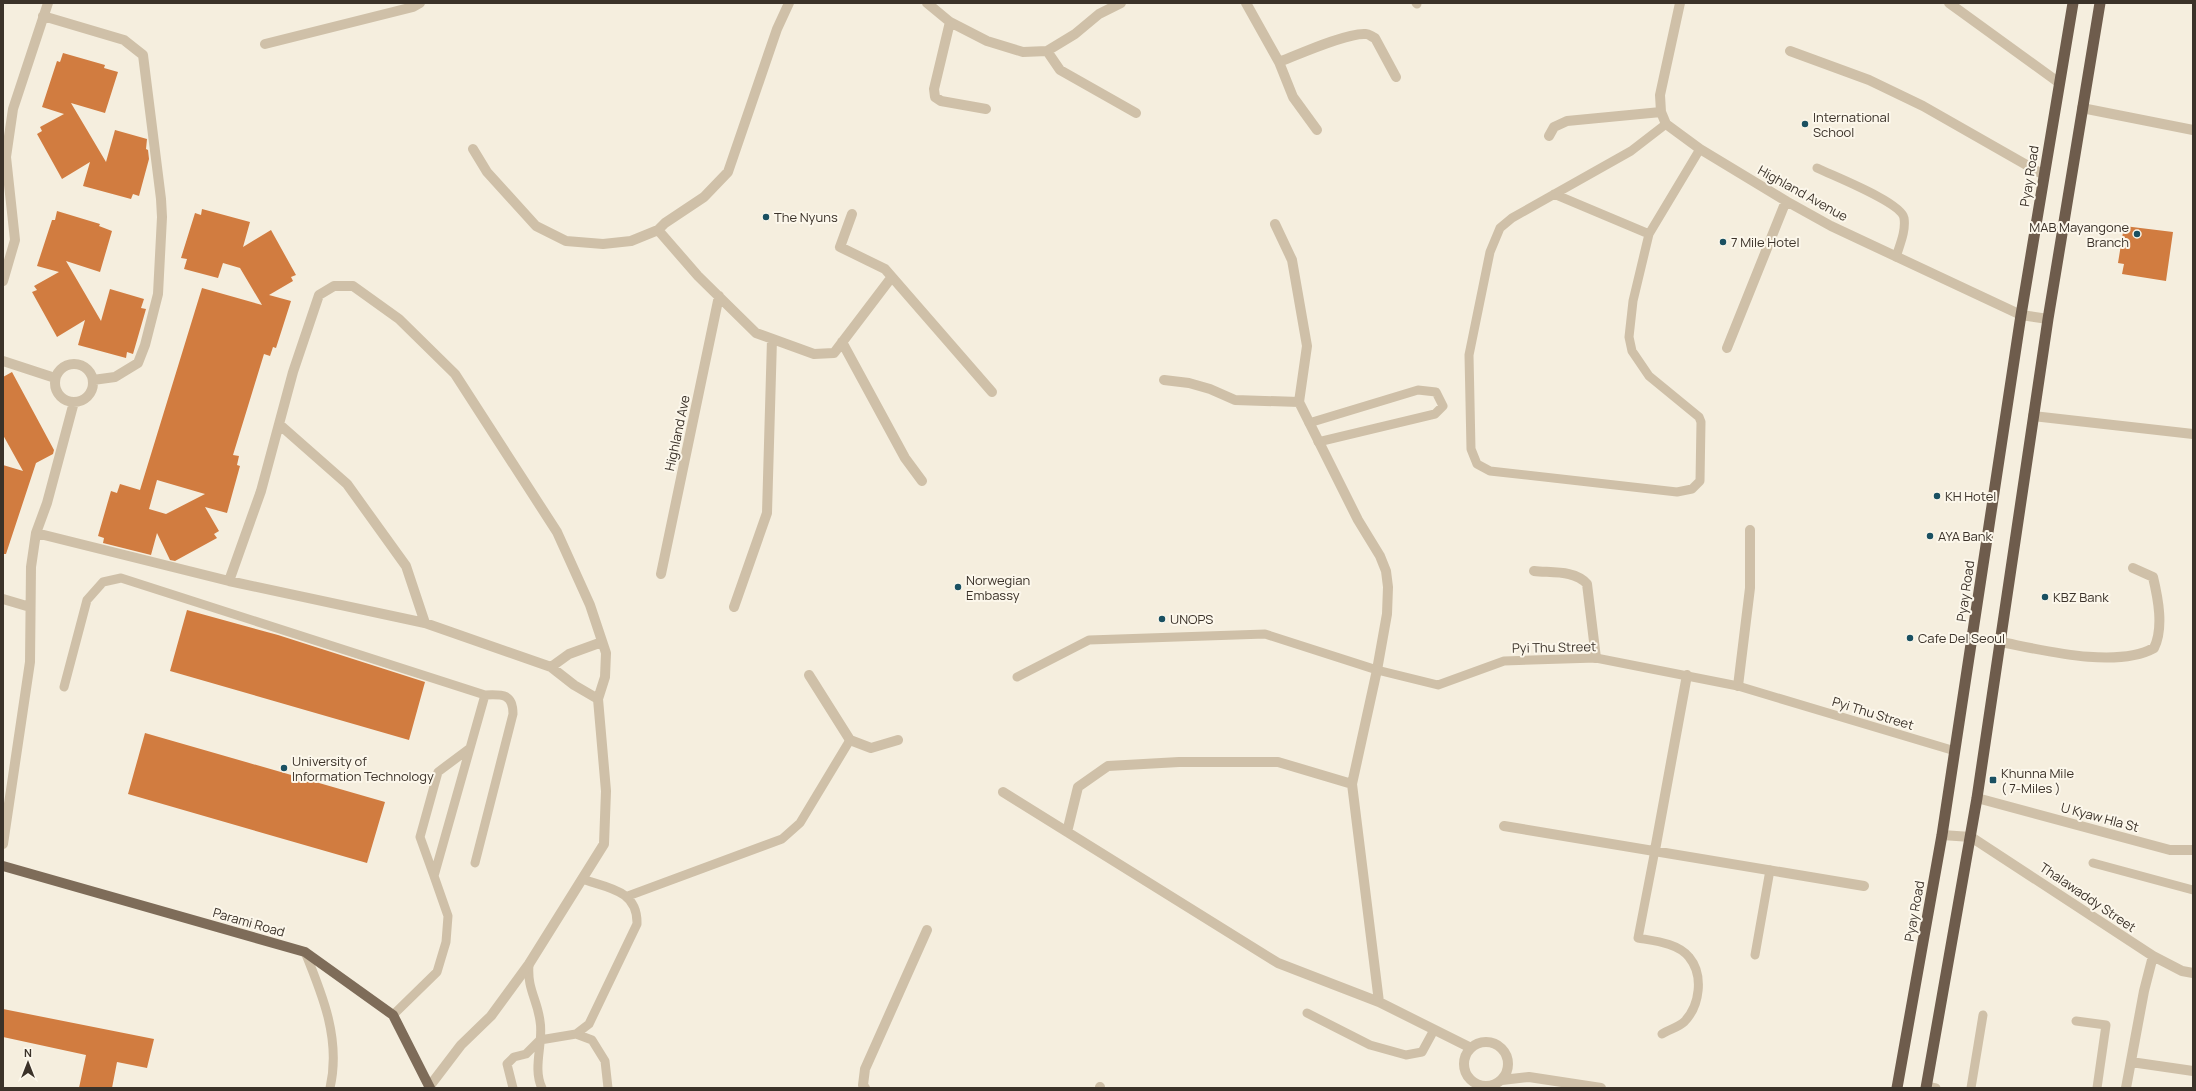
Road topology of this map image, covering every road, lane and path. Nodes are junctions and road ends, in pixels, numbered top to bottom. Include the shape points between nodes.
1 (48, 3) edge
2 (420, 3) edge
3 (789, 3) edge
4 (927, 3) edge
5 (1121, 3) edge
6 (1246, 3) edge
7 (1680, 3) edge
8 (1949, 3) edge
9 (2073, 3) edge
10 (2100, 3) edge
11 (43, 16) junction
12 (950, 22) junction
13 (265, 44) dead end
14 (1047, 51) junction
15 (1790, 51) dead end
16 (1279, 62) junction
17 (1396, 77) dead end
18 (2058, 82) junction
19 (2082, 108) junction
20 (986, 109) dead end
21 (1661, 112) junction
22 (1136, 113) dead end
23 (1666, 124) junction
24 (1317, 130) dead end
25 (2193, 130) edge
26 (1549, 136) dead end
27 (1700, 148) junction
28 (473, 149) dead end
29 (1817, 168) dead end
30 (2044, 175) junction
31 (1554, 194) junction
32 (1786, 201) junction
33 (7, 202) edge
34 (852, 214) dead end
35 (1275, 224) dead end
36 (658, 230) junction
37 (1650, 234) junction
38 (1896, 256) junction
39 (891, 278) junction
40 (3, 281) edge
41 (719, 296) junction
42 (2020, 315) junction
43 (2048, 319) junction
44 (772, 339) junction
45 (842, 342) junction
46 (1727, 348) dead end
47 (3, 361) edge
48 (55, 378) junction
49 (93, 380) junction
50 (1164, 380) dead end
51 (992, 392) dead end
52 (74, 402) junction
53 (1299, 402) junction
54 (2033, 416) junction
55 (1309, 423) junction
56 (280, 425) junction
57 (2193, 434) edge
58 (1318, 442) junction
59 (922, 481) dead end
60 (1750, 530) dead end
61 (36, 533) junction
62 (2133, 568) dead end
63 (1534, 571) dead end
64 (662, 574) dead end
65 (229, 581) junction
66 (3, 599) edge
67 (30, 607) junction
68 (734, 607) dead end
69 (425, 623) junction
70 (602, 642) junction
71 (2000, 642) junction
72 (1596, 658) junction
73 (551, 667) junction
74 (1377, 670) junction
75 (1687, 674) junction
76 (809, 675) dead end
77 (1017, 677) dead end
78 (1738, 686) junction
79 (64, 687) dead end
80 (485, 695) junction
81 (598, 699) junction
82 (850, 740) junction
83 (898, 740) dead end
84 (470, 748) junction
85 (1956, 751) junction
86 (1352, 784) junction
87 (1003, 792) dead end
88 (1977, 798) junction
89 (1504, 826) dead end
90 (1067, 832) junction
91 (1942, 835) junction
92 (1971, 837) junction
93 (3, 844) edge
94 (1655, 850) junction
95 (2193, 850) edge
96 (475, 863) dead end
97 (2093, 863) dead end
98 (3, 866) edge
99 (1770, 870) junction
100 (434, 876) junction
101 (582, 879) junction
102 (1864, 886) dead end
103 (2193, 890) edge
104 (628, 896) junction
105 (927, 930) dead end
106 (305, 952) junction
107 (1755, 955) dead end
108 (2153, 956) junction
109 (528, 964) junction
110 (2193, 973) edge
111 (1379, 1002) junction
112 (1307, 1013) dead end
113 (393, 1015) junction
114 (1983, 1015) dead end
115 (2076, 1021) dead end
116 (1434, 1030) junction
117 (576, 1034) junction
118 (1662, 1034) dead end
119 (540, 1040) junction
120 (1472, 1048) junction
121 (2131, 1062) junction
122 (2193, 1071) edge
123 (1502, 1080) junction
124 (1929, 1087) edge
125 (330, 1088) edge
126 (429, 1088) edge
127 (513, 1088) edge
128 (542, 1088) edge
129 (608, 1088) edge
130 (865, 1088) edge
131 (1601, 1088) edge
132 (1897, 1088) edge
133 (1971, 1088) edge
134 (2097, 1088) edge
135 (2126, 1088) edge

1 - 11 street
2 - 13 street via 413,7
3 - 36 street via 777,30 728,172 704,197
4 - 12 street
5 - 14 street via 1099,14
6 - 16 street
7 - 21 street via 1660,95
8 - 18 street
9 - 18 highway, Pyay Road
10 - 19 highway
11 - 33 street via 13,109 6,157
11 - 49 street via 124,40 143,55 162,217 158,294 138,363 115,377
12 - 14 street via 987,41 1022,52
12 - 20 street via 934,89 935,96 941,101
14 - 22 street via 1060,70
15 - 30 street via 1869,80 1923,106
16 - 17 street via 1316,47 1366,34 1375,38
16 - 24 street via 1293,96
18 - 30 highway, Pyay Road
19 - 25 street
19 - 43 highway
21 - 23 street
21 - 26 street via 1567,121 1554,127
23 - 27 street, Highland Avenue
23 - 31 lane via 1631,150
27 - 32 street, Highland Avenue
27 - 37 lane
28 - 36 street via 487,172 536,226 566,241 603,244 631,241
29 - 38 lane via 1888,202 1901,211 1904,217 1904,231
30 - 42 highway, Pyay Road
31 - 37 lane
31 - 37 lane via 1512,218 1500,228 1490,252 1469,355 1471,449 1477,464 1490,471 1677,492 1692,489 1700,481 1699,417 1650,376 1632,351 1629,337 1633,301
32 - 38 street, Highland Avenue via 1831,226
32 - 46 street
33 - 40 street via 15,240
34 - 39 street via 840,247 885,269
35 - 53 street via 1292,260 1307,346
36 - 41 street
38 - 42 street, Highland Avenue
39 - 45 street
39 - 51 street
41 - 44 street via 756,333
41 - 64 street, Highland Ave
42 - 43 street, Highland Avenue
42 - 85 highway, Pyay Road
43 - 54 highway
44 - 45 street via 814,354 834,353
44 - 68 street via 767,513
45 - 59 street via 905,458
47 - 48 street
48 - 49 street via 64,366 76,363 87,369
48 - 52 street via 54,388 57,394 62,399
49 - 52 street via 93,386 86,398
50 - 53 street via 1210,389 1235,400
52 - 61 street via 47,503
53 - 55 street
54 - 57 street
54 - 71 highway
55 - 58 street
55 - 58 lane via 1418,390 1436,392 1443,406 1435,414
56 - 65 street via 262,491
56 - 69 street via 347,484 406,566
56 - 70 street via 293,372 319,295 334,286 353,286 399,319 455,374 557,532 590,606
58 - 74 street via 1386,571 1387,614
60 - 78 street via 1750,588
61 - 65 street
61 - 67 street via 31,567
62 - 71 street via 2153,577 2157,594 2158,632 2154,648 2133,656 2073,656
63 - 72 street via 1574,575 1582,578 1587,584
65 - 69 street
66 - 67 street
67 - 93 street via 30,662
69 - 73 street
70 - 73 street via 569,654
70 - 81 street via 606,653 605,677
71 - 88 highway
72 - 74 lane, Pyi Thu Street via 1504,661 1438,685
72 - 75 lane, Pyi Thu Street
73 - 81 street
74 - 77 lane, Pyi Thu Street via 1265,634 1089,640
74 - 86 street
75 - 78 lane, Pyi Thu Street
75 - 94 street
76 - 82 street
78 - 85 lane, Pyi Thu Street
79 - 80 lane via 87,600 103,582 121,578
80 - 84 lane
80 - 96 lane via 499,694 508,698 513,704 513,714
81 - 101 street via 606,791 604,844
82 - 83 street via 871,748
82 - 104 lane via 803,818 782,839
84 - 100 lane
84 - 100 lane via 438,772 420,837
85 - 91 highway, Pyay Road
86 - 90 street via 1278,762 1179,762 1108,766 1078,787
86 - 111 street
87 - 90 street
88 - 92 highway
88 - 95 street, U Kyaw Hla St via 2170,850
89 - 94 street
90 - 111 street via 1278,962
91 - 92 street
91 - 132 highway, Pyay Road
92 - 108 street, Thalawaddy Street
92 - 124 highway
94 - 99 street
94 - 118 lane via 1638,938 1670,944 1689,956 1697,972 1699,989 1694,1006 1684,1023
97 - 103 lane
98 - 106 main road, Parami Road
99 - 102 street
99 - 107 lane
100 - 113 lane via 448,916 446,942 437,972
101 - 104 lane
101 - 109 street
104 - 117 lane via 635,906 637,924 589,1024
105 - 130 street via 864,1069
106 - 113 main road, Parami Road
106 - 125 lane via 321,991 331,1028 335,1068
108 - 110 street, Thalawaddy Street via 2182,971
108 - 121 street
109 - 119 lane via 530,990 540,1021
109 - 126 street via 491,1016 461,1045
111 - 116 street
112 - 116 lane via 1370,1045 1406,1055 1422,1052
113 - 126 main road, Parami Road
114 - 133 lane
115 - 134 lane via 2106,1026
116 - 120 street
117 - 119 lane
117 - 129 lane via 592,1040 605,1061
119 - 127 lane via 526,1054 514,1057 507,1064
119 - 128 lane via 538,1071
120 - 123 street via 1485,1042 1504,1052 1507,1066
120 - 123 street via 1464,1060 1466,1074 1470,1080 1482,1086 1489,1086
121 - 122 street
121 - 135 street
123 - 131 street via 1529,1077

